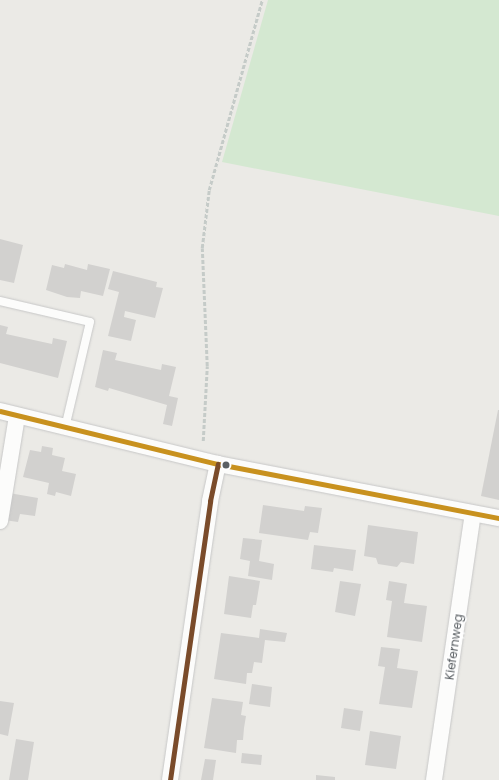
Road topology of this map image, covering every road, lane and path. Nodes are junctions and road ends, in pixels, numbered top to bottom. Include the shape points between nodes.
1 (262, 0) edge
2 (0, 301) edge
3 (0, 411) edge
4 (17, 416) junction
5 (65, 428) junction
6 (198, 459) junction
7 (218, 464) junction
8 (473, 514) junction
9 (499, 518) edge
10 (0, 521) edge
11 (170, 780) edge
12 (434, 780) edge

1 - 6 path via 209,190 202,248 207,366 204,437
2 - 5 lane via 90,322
3 - 4 street
4 - 5 street
4 - 10 street
5 - 6 street
6 - 7 street
7 - 8 street
7 - 11 street via 210,501
8 - 9 street
8 - 12 street, Kiefernweg

